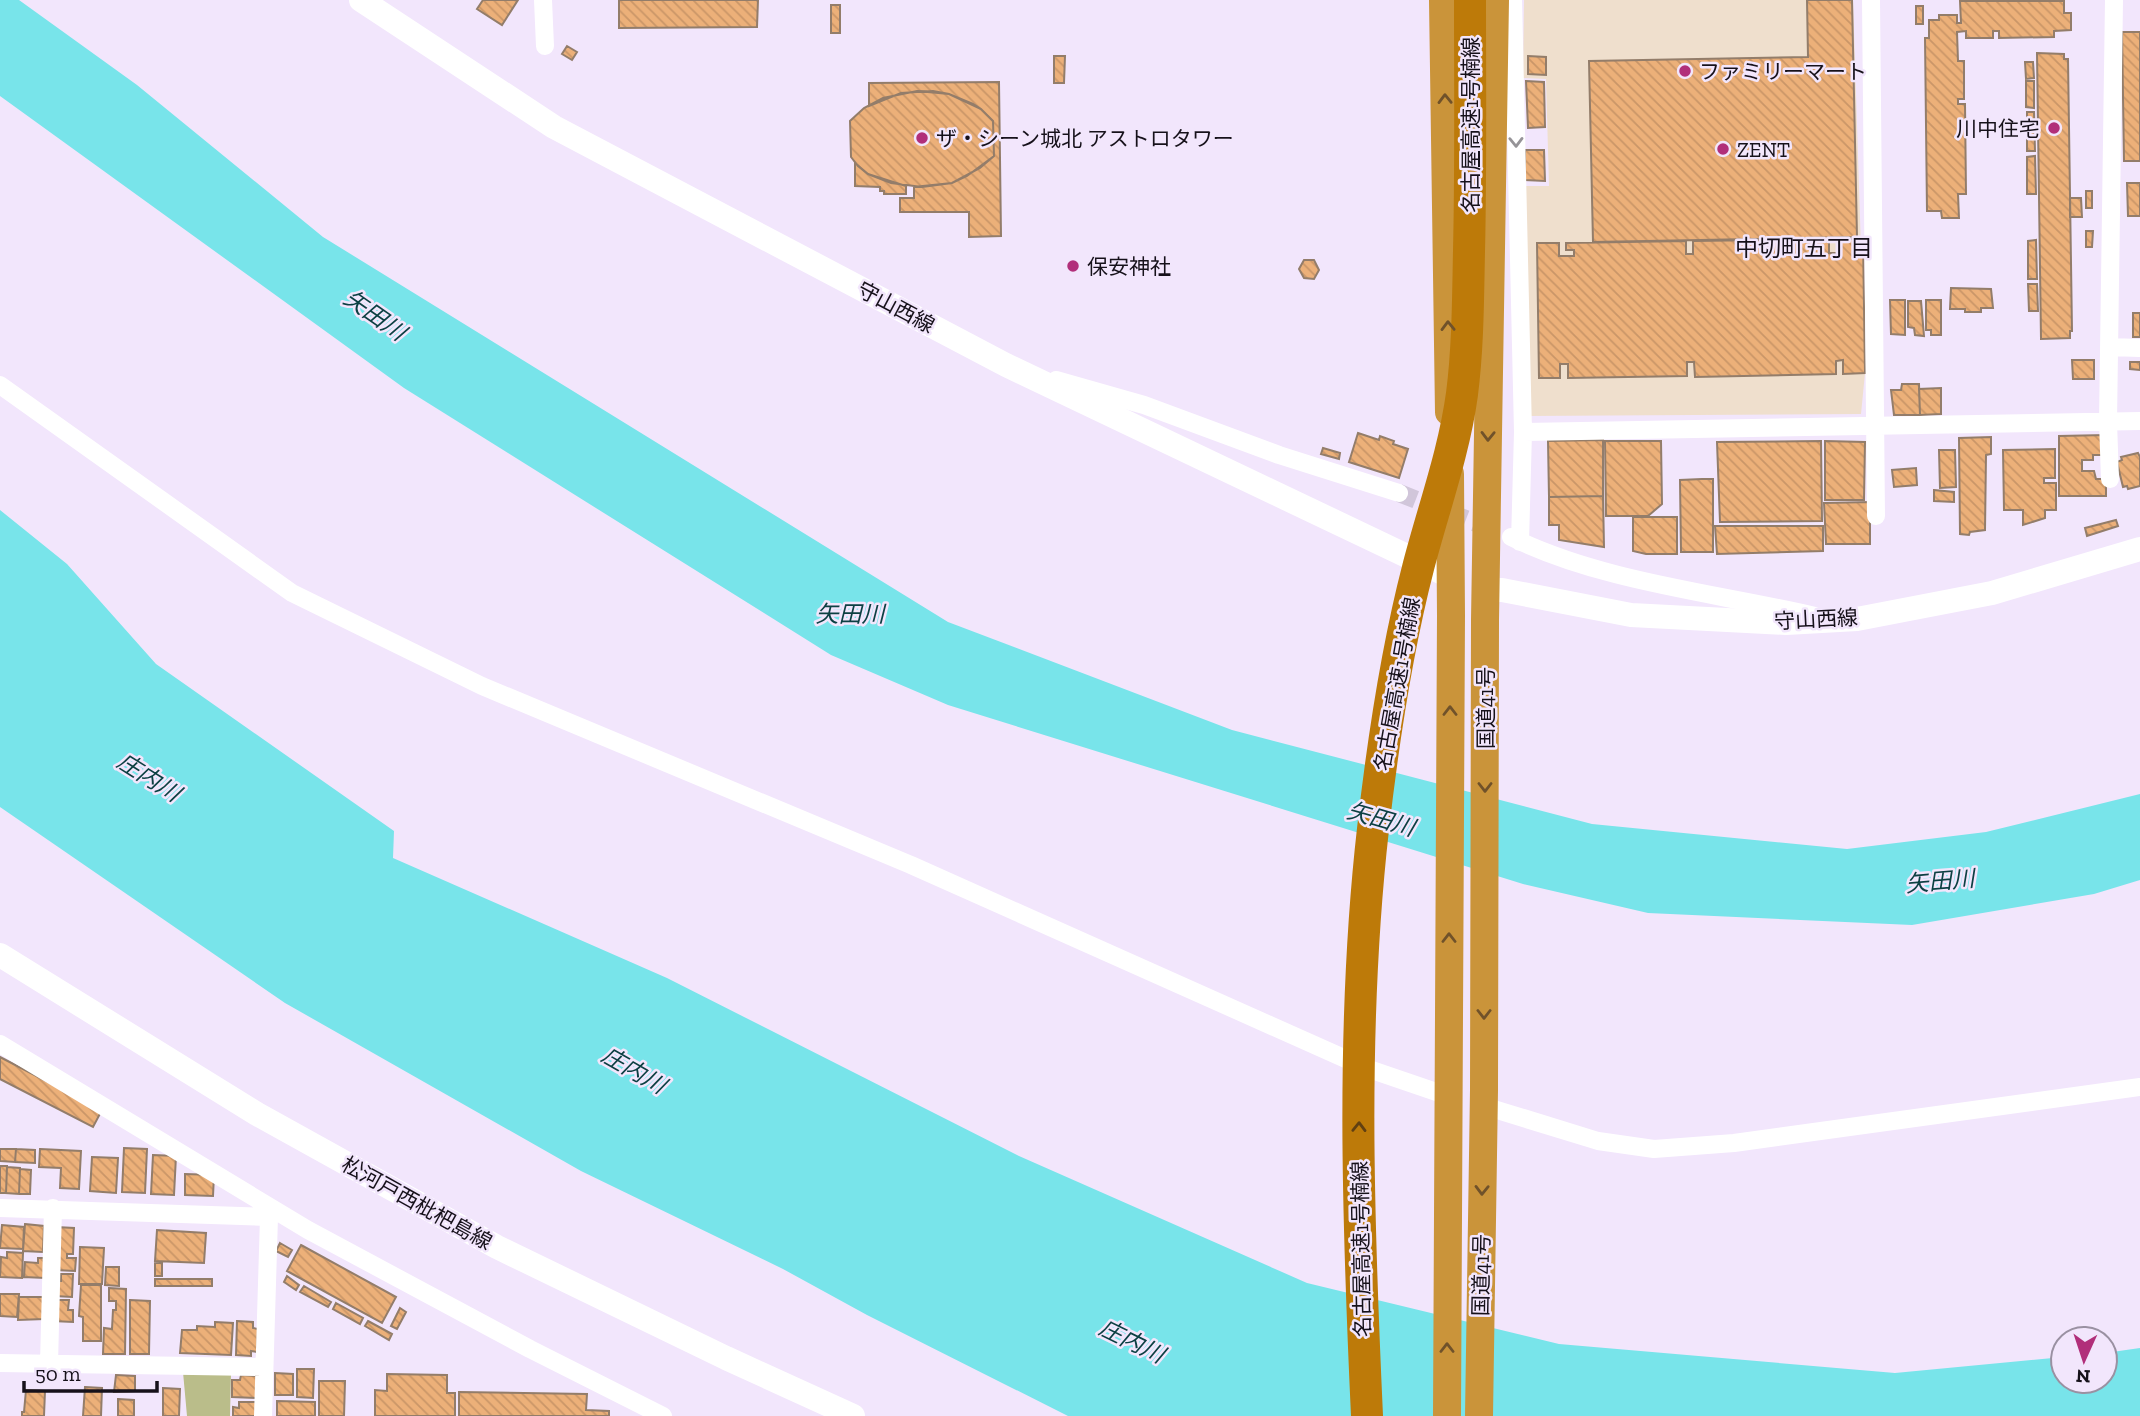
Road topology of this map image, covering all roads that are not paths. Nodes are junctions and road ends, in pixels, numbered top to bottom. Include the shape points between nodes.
1 (360, 0) edge
2 (543, 0) edge
3 (1443, 0) edge
4 (1470, 0) edge
5 (1479, 0) edge
6 (1494, 0) edge
7 (1513, 0) edge
8 (1871, 0) edge
9 (2114, 0) edge
10 (545, 46) dead end
11 (2109, 347) junction
12 (2140, 348) edge
13 (1006, 365) junction
14 (0, 385) edge
15 (2140, 421) edge
16 (2108, 422) junction
17 (1875, 427) junction
18 (1523, 432) junction
19 (2110, 479) dead end
20 (1399, 493) tunnel mouth
21 (1876, 516) dead end
22 (2140, 549) edge
23 (1451, 577) junction
24 (1486, 590) junction
25 (1836, 620) junction
26 (0, 955) edge
27 (0, 1044) edge
28 (2140, 1087) edge
29 (1447, 1097) junction
30 (1484, 1106) junction
31 (0, 1208) edge
32 (52, 1208) junction
33 (269, 1212) junction
34 (0, 1363) edge
35 (49, 1364) junction
36 (263, 1367) junction
37 (262, 1416) edge
38 (663, 1416) edge
39 (853, 1416) edge
40 (1367, 1416) edge
41 (1388, 1416) edge
42 (1447, 1416) edge
43 (1479, 1416) edge

1 - 13 main road, 守山西線 via 554,127
2 - 10 street
23 -> 3 highway, 国道41号
40 -> 4 highway, 名古屋高速1号楠線 via 1359,1146 1367,898 1395,675 1462,395 1468,336
5 - 41 highway, 名古屋高速1号楠線 via 1477,349 1464,431 1427,573 1407,677 1389,834 1380,1147
6 -> 24 highway, 国道41号
7 -> 18 street
8 - 17 street
9 - 11 street
11 - 12 street
11 - 16 street
13 - 20 street via 1144,405
13 - 23 main road, 守山西線
14 - 29 street via 292,593 422,657 911,865 1366,1068
15 - 16 street
16 - 17 street
16 - 19 street
17 - 18 street
17 - 21 street
18 - 25 street via 1515,539 1597,569
22 - 25 main road, 守山西線 via 1992,593 1857,620
29 -> 23 highway, 国道41号
24 - 25 main road, 守山西線 via 1631,615
24 -> 30 highway, 国道41号
26 - 39 main road, 松河戸西枇杷島線 via 257,1114 497,1247
27 - 33 street
28 - 30 street via 1734,1143 1654,1149 1598,1141
42 -> 29 highway, 国道41号
30 -> 43 highway, 国道41号
31 - 32 street
32 - 33 street
32 - 35 street
33 - 36 street
33 - 38 street
34 - 35 street
35 - 36 street
36 - 37 street

